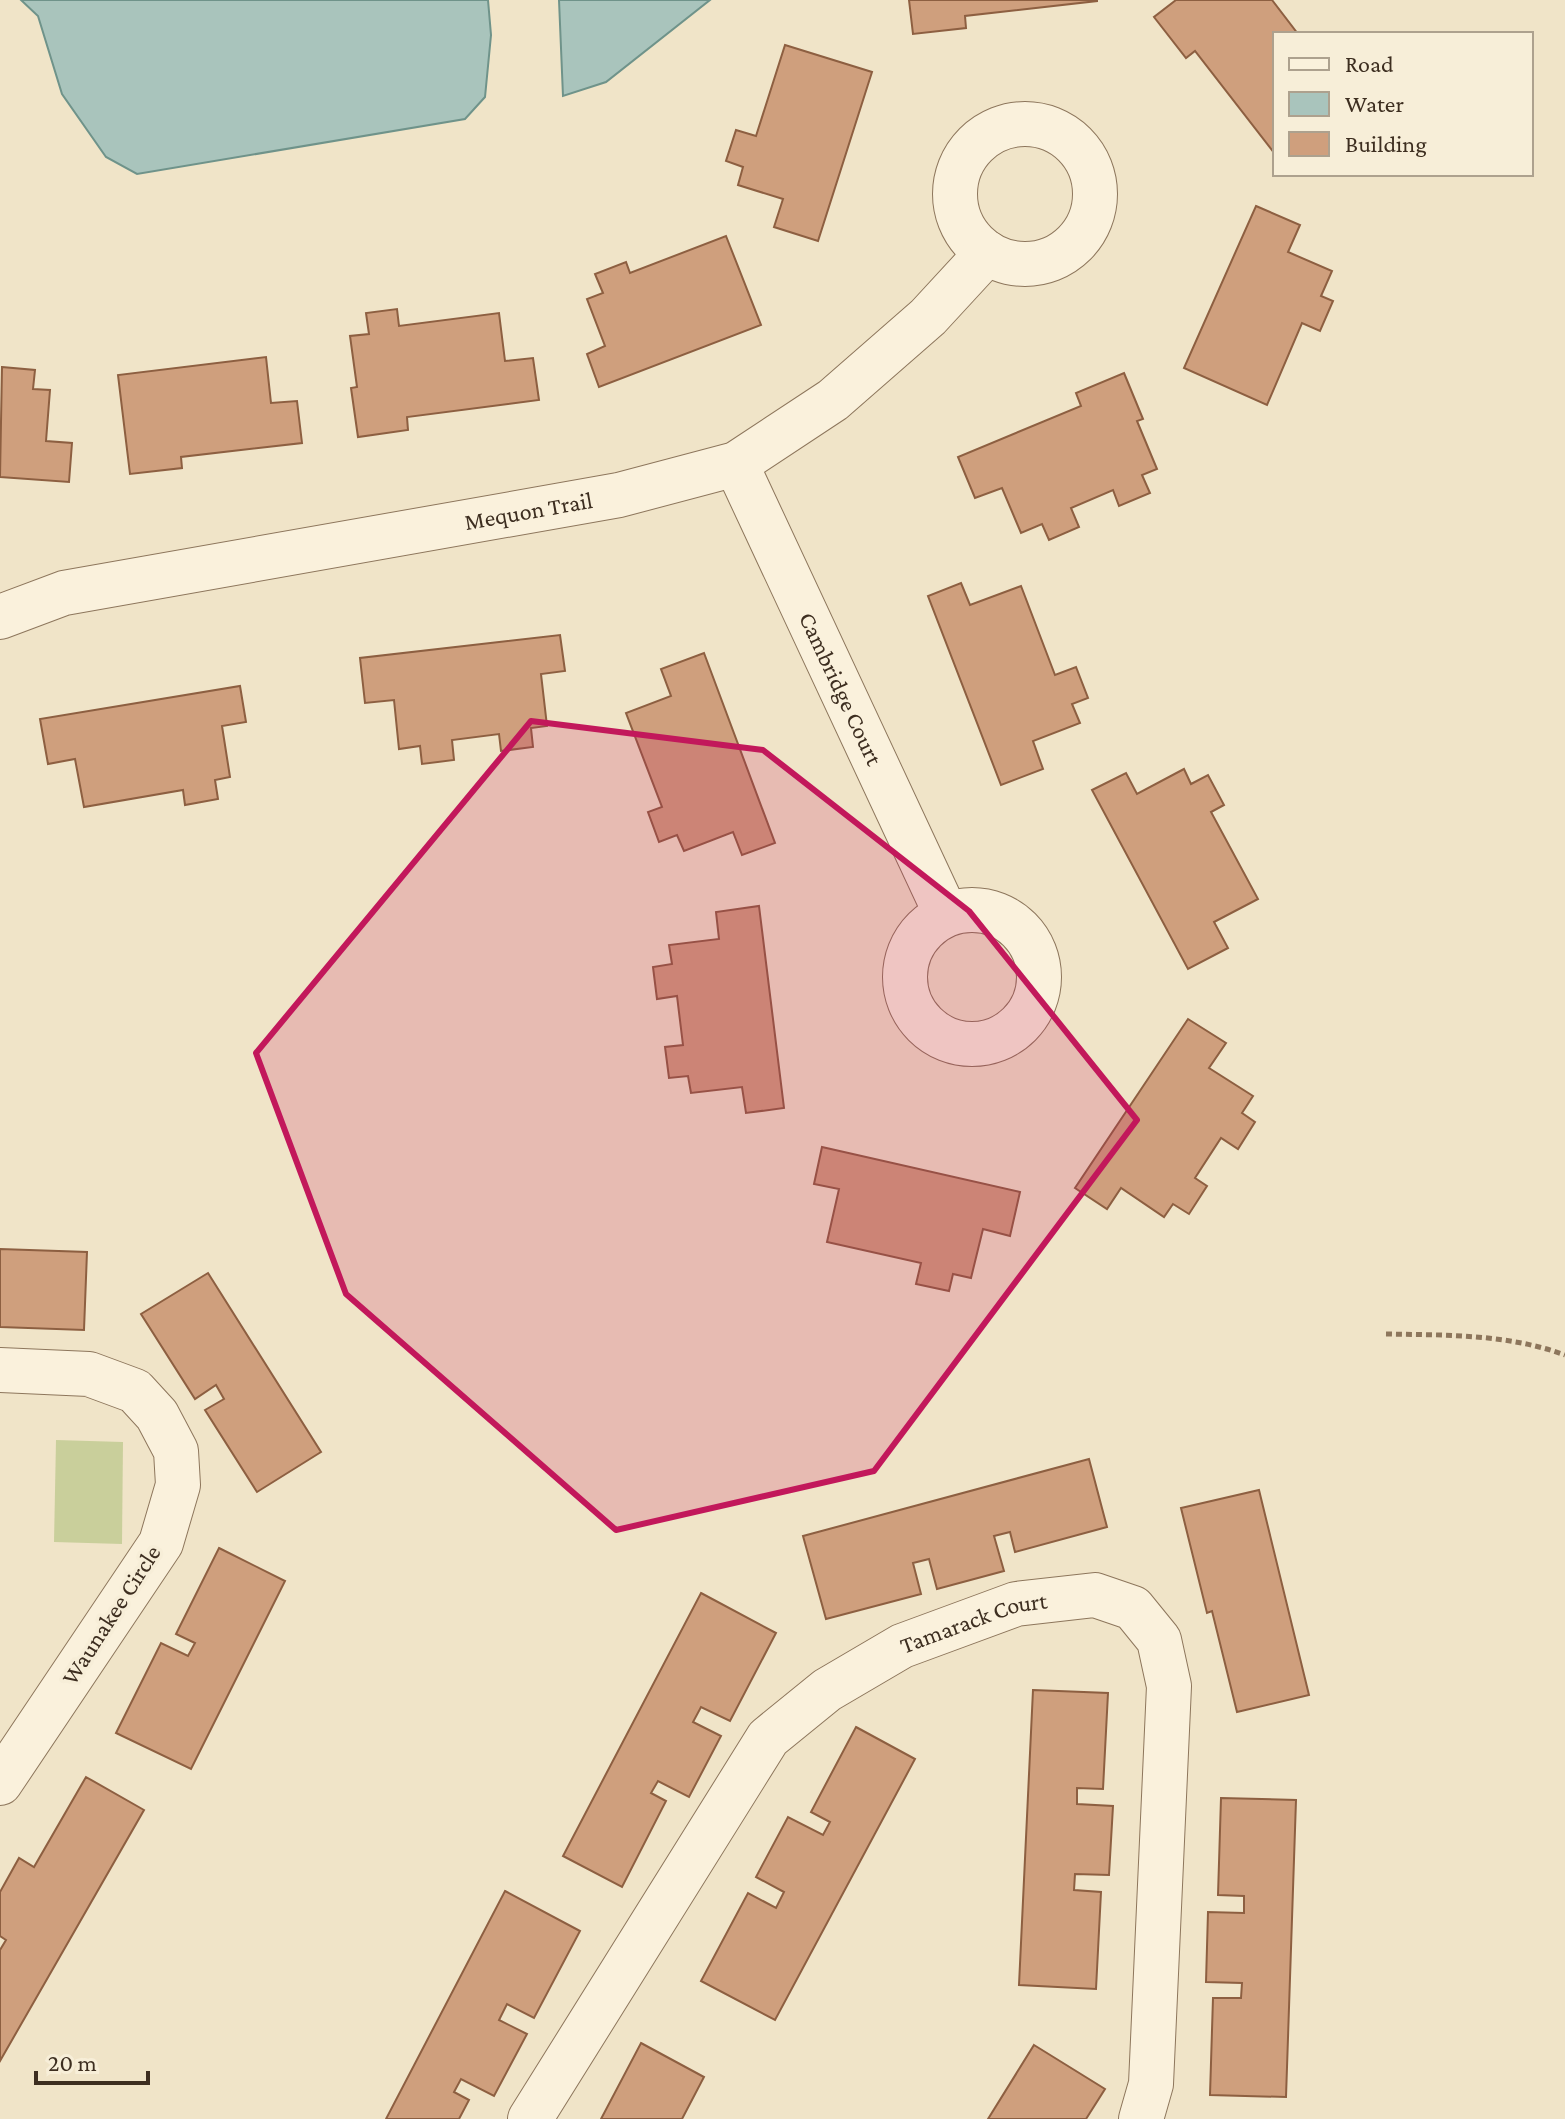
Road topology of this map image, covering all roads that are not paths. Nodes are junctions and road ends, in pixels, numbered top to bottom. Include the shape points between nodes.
1 (987, 253) dead end
2 (736, 464) junction
3 (0, 617) edge
4 (946, 914) dead end
5 (0, 1370) edge
6 (0, 1783) edge
7 (530, 2119) edge
8 (1141, 2119) edge

1 - 2 street, Mequon Trail via 928,317 833,400
2 - 3 street, Mequon Trail via 619,495 64,593
2 - 4 street, Cambridge Court
5 - 6 street, Waunakee Circle via 89,1374 135,1391 157,1415 176,1451 178,1485 161,1543
7 - 8 street, Tamarack Court via 768,1738 827,1690 902,1646 1016,1604 1095,1595 1133,1608 1142,1619 1159,1640 1169,1686 1151,2084

